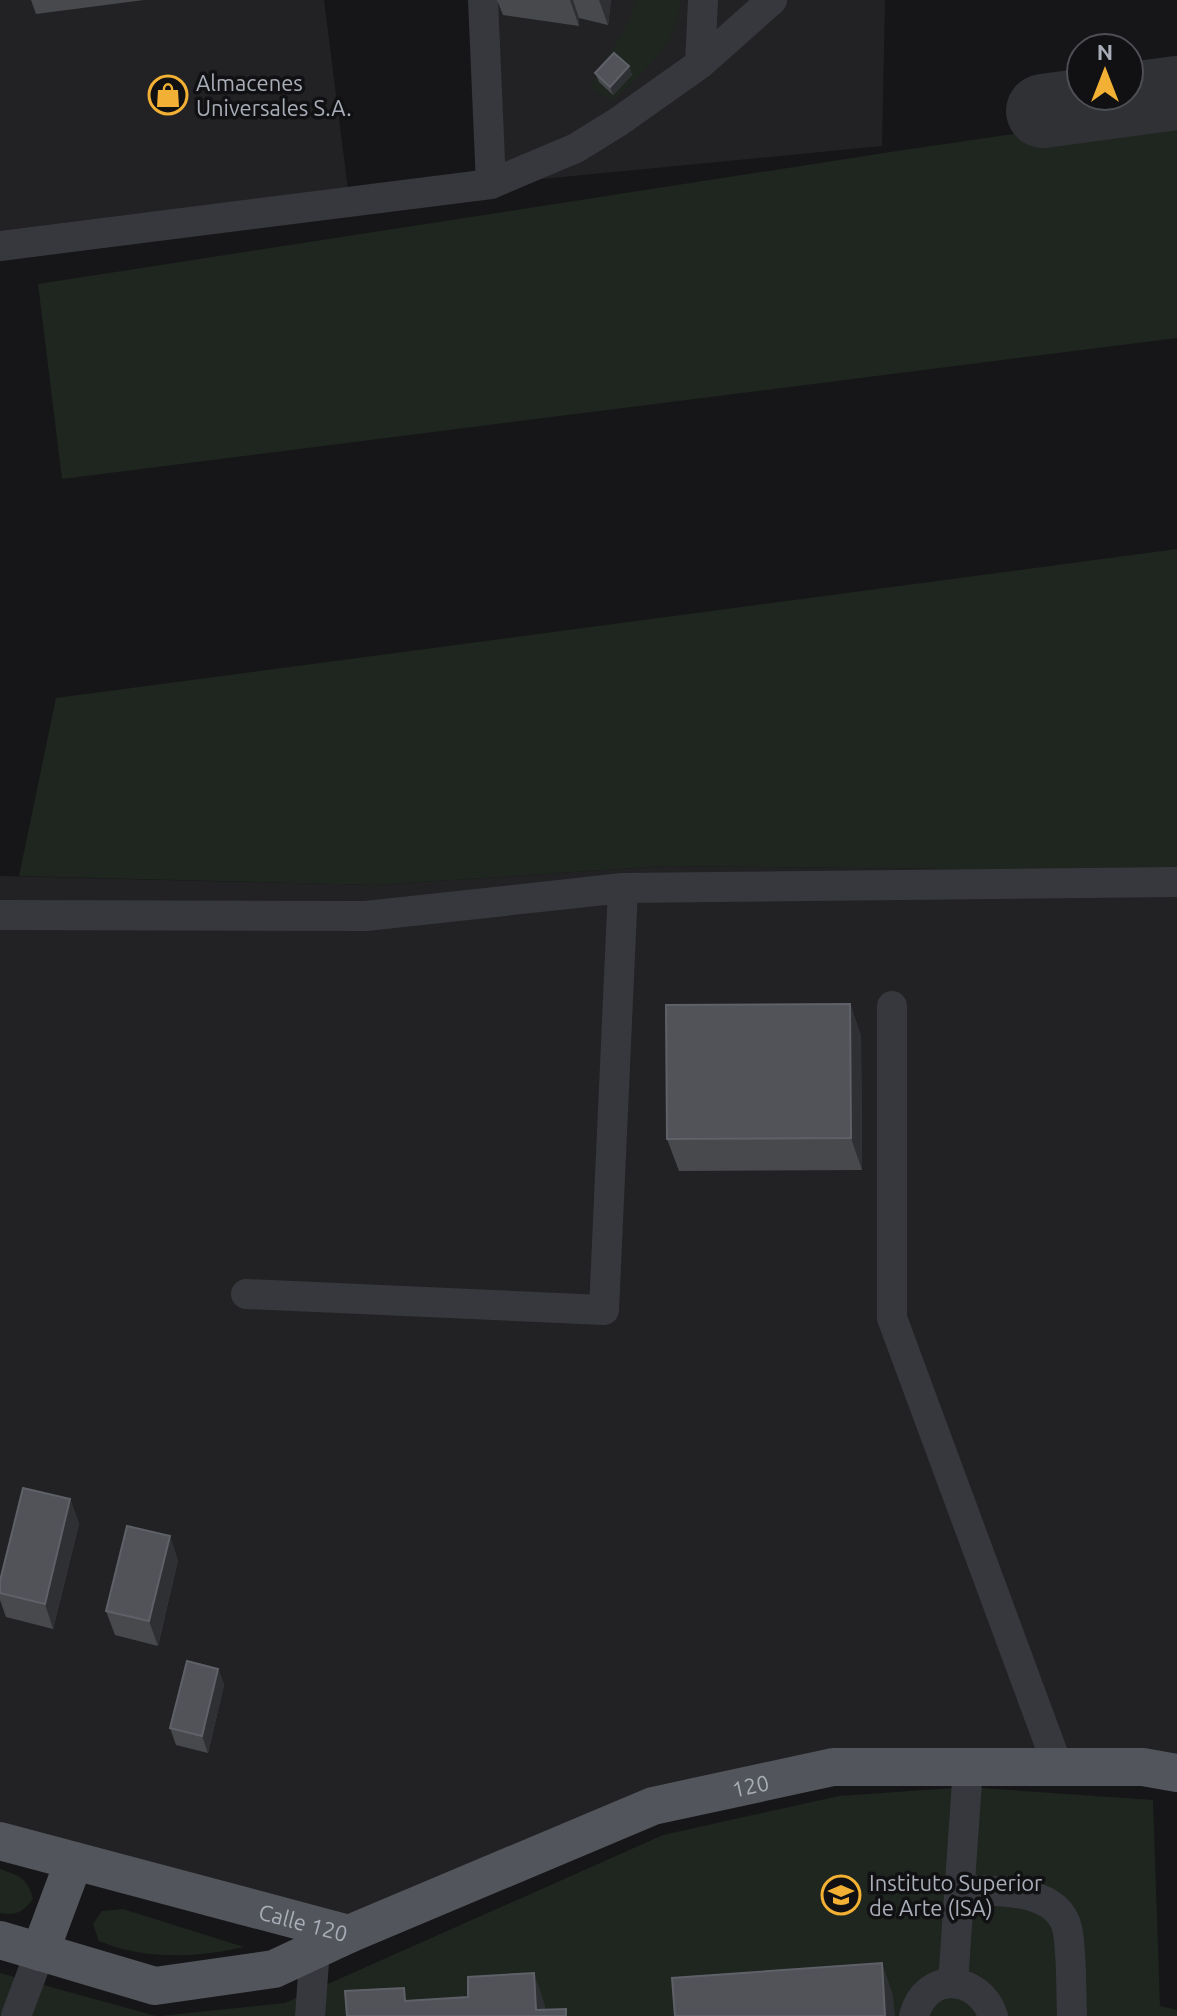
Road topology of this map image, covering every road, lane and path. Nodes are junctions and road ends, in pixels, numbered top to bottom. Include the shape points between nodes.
1 (483, 0) edge
2 (703, 0) edge
3 (772, 0) edge
4 (700, 64) junction
5 (491, 184) junction
6 (0, 246) edge
7 (1177, 882) edge
8 (623, 888) junction
9 (0, 915) edge
10 (892, 1006) dead end
11 (246, 1294) dead end
12 (968, 1767) junction
13 (1058, 1767) junction
14 (1177, 1773) edge
15 (0, 1841) edge
16 (74, 1861) junction
17 (962, 1890) junction
18 (349, 1934) junction
19 (0, 1940) edge
20 (315, 1949) junction
21 (40, 1952) junction
22 (953, 1983) junction
23 (16, 2016) edge
24 (310, 2016) edge
25 (914, 2016) edge
26 (993, 2016) edge
27 (1072, 2016) edge

1 - 5 street
2 - 4 street
3 - 4 street
4 - 5 street via 576,148
5 - 6 street
7 - 8 street
8 - 9 street via 366,916
8 - 11 street via 604,1310
10 - 13 street via 892,1318
12 - 13 main road, 120
12 - 17 street
12 - 18 main road, 120 via 833,1767 653,1806
13 - 14 main road, 120 via 1143,1767
15 - 16 main road, Calle 120
16 - 18 main road, Calle 120
16 - 21 main road
17 - 22 street
17 - 27 street via 1025,1895 1053,1905 1067,1926
18 - 20 main road, Calle 120
19 - 21 main road, Calle 120
20 - 21 main road, Calle 120 via 274,1969 155,1986
20 - 24 street
21 - 23 street
22 - 25 street via 930,1991
22 - 26 street via 980,1993

